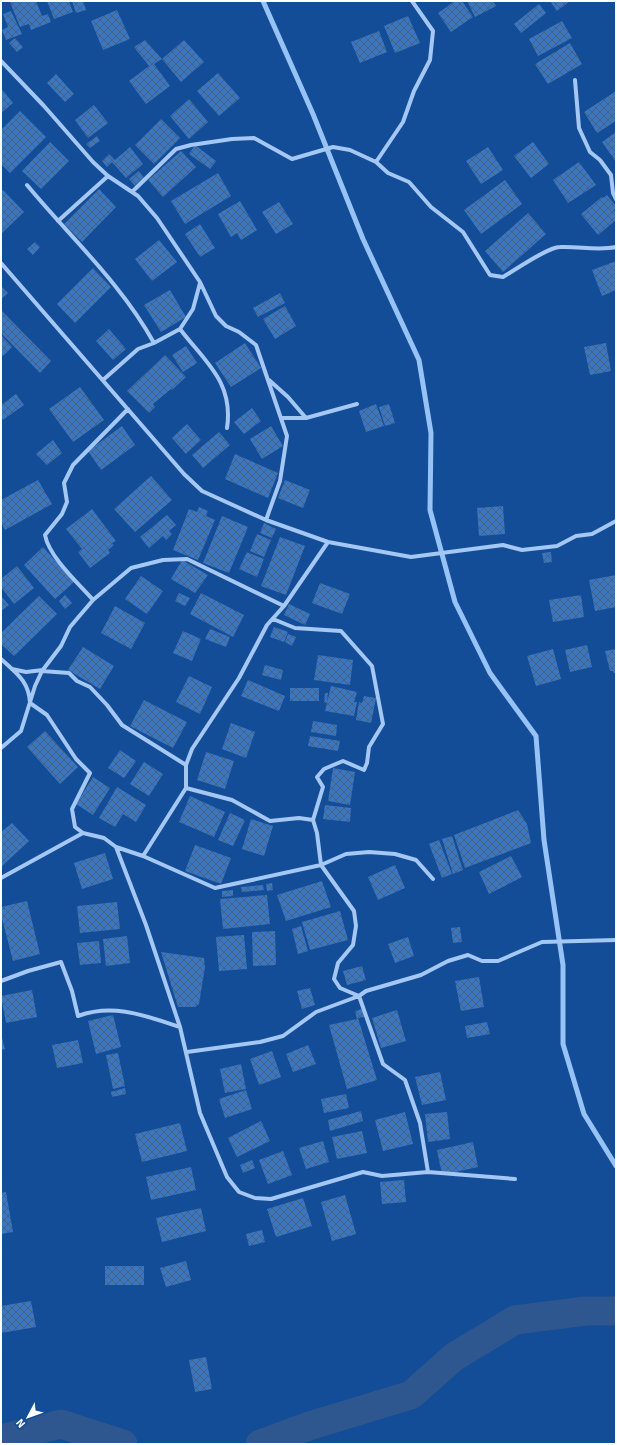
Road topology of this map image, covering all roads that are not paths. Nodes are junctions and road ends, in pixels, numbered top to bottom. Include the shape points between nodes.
1 (412, 1) edge
2 (1, 61) edge
3 (575, 80) dead end
4 (376, 162) junction
5 (108, 176) junction
6 (27, 185) dead end
7 (132, 192) junction
8 (616, 200) edge
9 (58, 221) junction
10 (616, 247) edge
11 (1, 263) edge
12 (200, 282) junction
13 (180, 329) junction
14 (154, 343) junction
15 (268, 379) junction
16 (104, 380) junction
17 (357, 404) dead end
18 (128, 409) junction
19 (281, 418) junction
20 (306, 418) junction
21 (227, 428) dead end
22 (266, 520) junction
23 (616, 521) edge
24 (328, 542) junction
25 (93, 600) junction
26 (284, 606) junction
27 (273, 619) junction
28 (1, 659) edge
29 (11, 669) junction
30 (43, 670) junction
31 (30, 703) junction
32 (1, 748) edge
33 (186, 765) junction
34 (186, 788) junction
35 (313, 820) junction
36 (83, 833) junction
37 (116, 847) junction
38 (143, 856) junction
39 (321, 865) junction
40 (1, 878) edge
41 (432, 879) dead end
42 (616, 940) edge
43 (1, 981) edge
44 (359, 996) junction
45 (180, 1027) junction
46 (187, 1052) junction
47 (428, 1172) junction
48 (515, 1179) dead end

1 - 4 street via 433,30 430,60 402,122
2 - 5 street
3 - 8 street via 579,128 590,152 611,175
4 - 7 street via 350,150 333,147 292,159 254,138 232,139 176,149
4 - 10 street via 388,173 409,182 431,207 463,232 490,275 503,277 558,247
5 - 7 street
5 - 9 street
6 - 9 street
7 - 12 street via 157,218
9 - 14 street via 111,280 140,318
11 - 16 street
12 - 13 street via 193,309
12 - 15 street via 216,316 226,326 256,345
13 - 14 street
13 - 21 street via 212,367 227,394
14 - 16 street via 138,349
15 - 19 street
15 - 20 street
16 - 18 street
17 - 20 street
18 - 22 street via 184,474 202,490
18 - 25 street via 73,465 64,483 67,502 62,514 45,535 58,560
19 - 20 street
19 - 22 street via 287,436 285,453 280,481
22 - 24 street
23 - 24 street via 592,534 576,536 557,546 522,550 503,545 411,557
24 - 26 street
25 - 26 street via 131,568 163,560 187,559
25 - 30 street via 70,627 61,646
26 - 27 street
27 - 33 street via 267,625 239,678 192,748
27 - 35 street via 295,628 341,631 372,666 383,724 369,747 368,763 364,770 343,761 324,769 317,777 324,787
28 - 29 street
29 - 30 street via 26,672
29 - 31 street via 26,684
30 - 31 street
30 - 33 street via 69,673 77,681 90,687 122,726
31 - 32 street via 21,731
31 - 36 street via 47,716 76,759 90,773 72,809 75,827
33 - 34 street
34 - 35 street via 232,800 270,821 299,818
34 - 38 street
35 - 39 street
36 - 37 street via 104,838
36 - 40 street
37 - 38 street
37 - 45 street via 146,925
38 - 39 street via 215,888
39 - 41 street via 346,854 396,854 416,860
39 - 44 street via 354,911 356,926 353,945 338,963 334,979 340,988
42 - 44 street via 542,942 498,961 482,961 468,955 448,961 421,975 366,991
43 - 45 street via 61,962 78,1016 105,1009 125,1010
44 - 46 street via 316,1012 283,1036 260,1042
44 - 47 street via 383,1064 405,1080 420,1123
45 - 46 street
46 - 47 street via 200,1113 227,1177 240,1192 255,1198 271,1199 363,1172 382,1176
47 - 48 street

